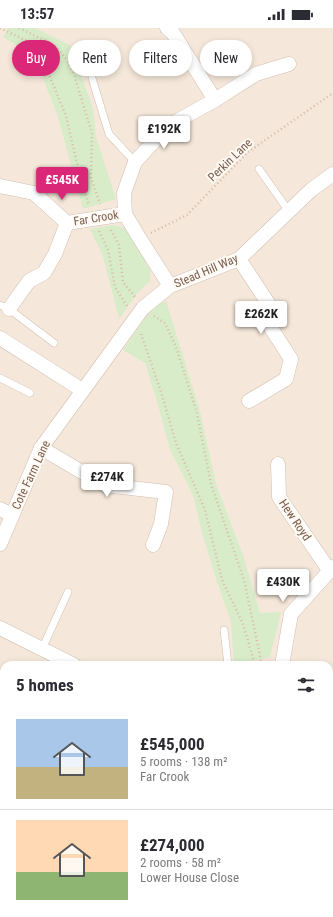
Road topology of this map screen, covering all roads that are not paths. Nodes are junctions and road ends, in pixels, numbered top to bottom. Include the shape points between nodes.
1 (172, 30) edge
2 (289, 64) dead end
3 (92, 78) dead end
4 (215, 100) junction
5 (135, 162) junction
6 (259, 169) dead end
7 (333, 174) edge
8 (0, 186) edge
9 (288, 210) junction
10 (125, 214) junction
11 (67, 223) junction
12 (239, 259) junction
13 (170, 286) junction
14 (5, 307) edge
15 (0, 338) edge
16 (54, 343) dead end
17 (0, 378) edge
18 (82, 390) junction
19 (30, 393) dead end
20 (249, 401) dead end
21 (41, 448) junction
22 (278, 464) dead end
23 (6, 512) edge
24 (0, 544) edge
25 (153, 546) dead end
26 (331, 568) edge
27 (68, 592) dead end
28 (0, 628) edge
29 (224, 630) dead end
30 (42, 649) junction
31 (66, 661) edge
32 (228, 661) edge
33 (283, 661) edge

1 - 4 street
2 - 4 street via 256,74
3 - 5 lane via 109,134
4 - 5 street via 168,126
5 - 10 street via 124,194
6 - 9 lane
7 - 9 street, Stead Hill Way
8 - 11 street, Far Crook via 34,193
9 - 12 street, Stead Hill Way
10 - 11 street, Far Crook
10 - 13 street
11 - 14 street, Far Crook via 55,254 44,273 29,281
12 - 13 street, Stead Hill Way
12 - 20 street via 270,306 271,328 291,359 286,378
13 - 18 street, Stead Hill Way via 143,308
14 - 16 lane, Far Crook
15 - 18 street
17 - 19 lane
18 - 21 street, Cote Farm Lane
21 - 23 street, Cote Farm Lane
21 - 25 street via 104,485 166,492 161,524
22 - 26 street, Hew Royd via 279,497
23 - 24 street, Cote Farm Lane
26 - 33 street via 291,614
27 - 30 lane
28 - 30 street
29 - 32 lane
30 - 31 street

